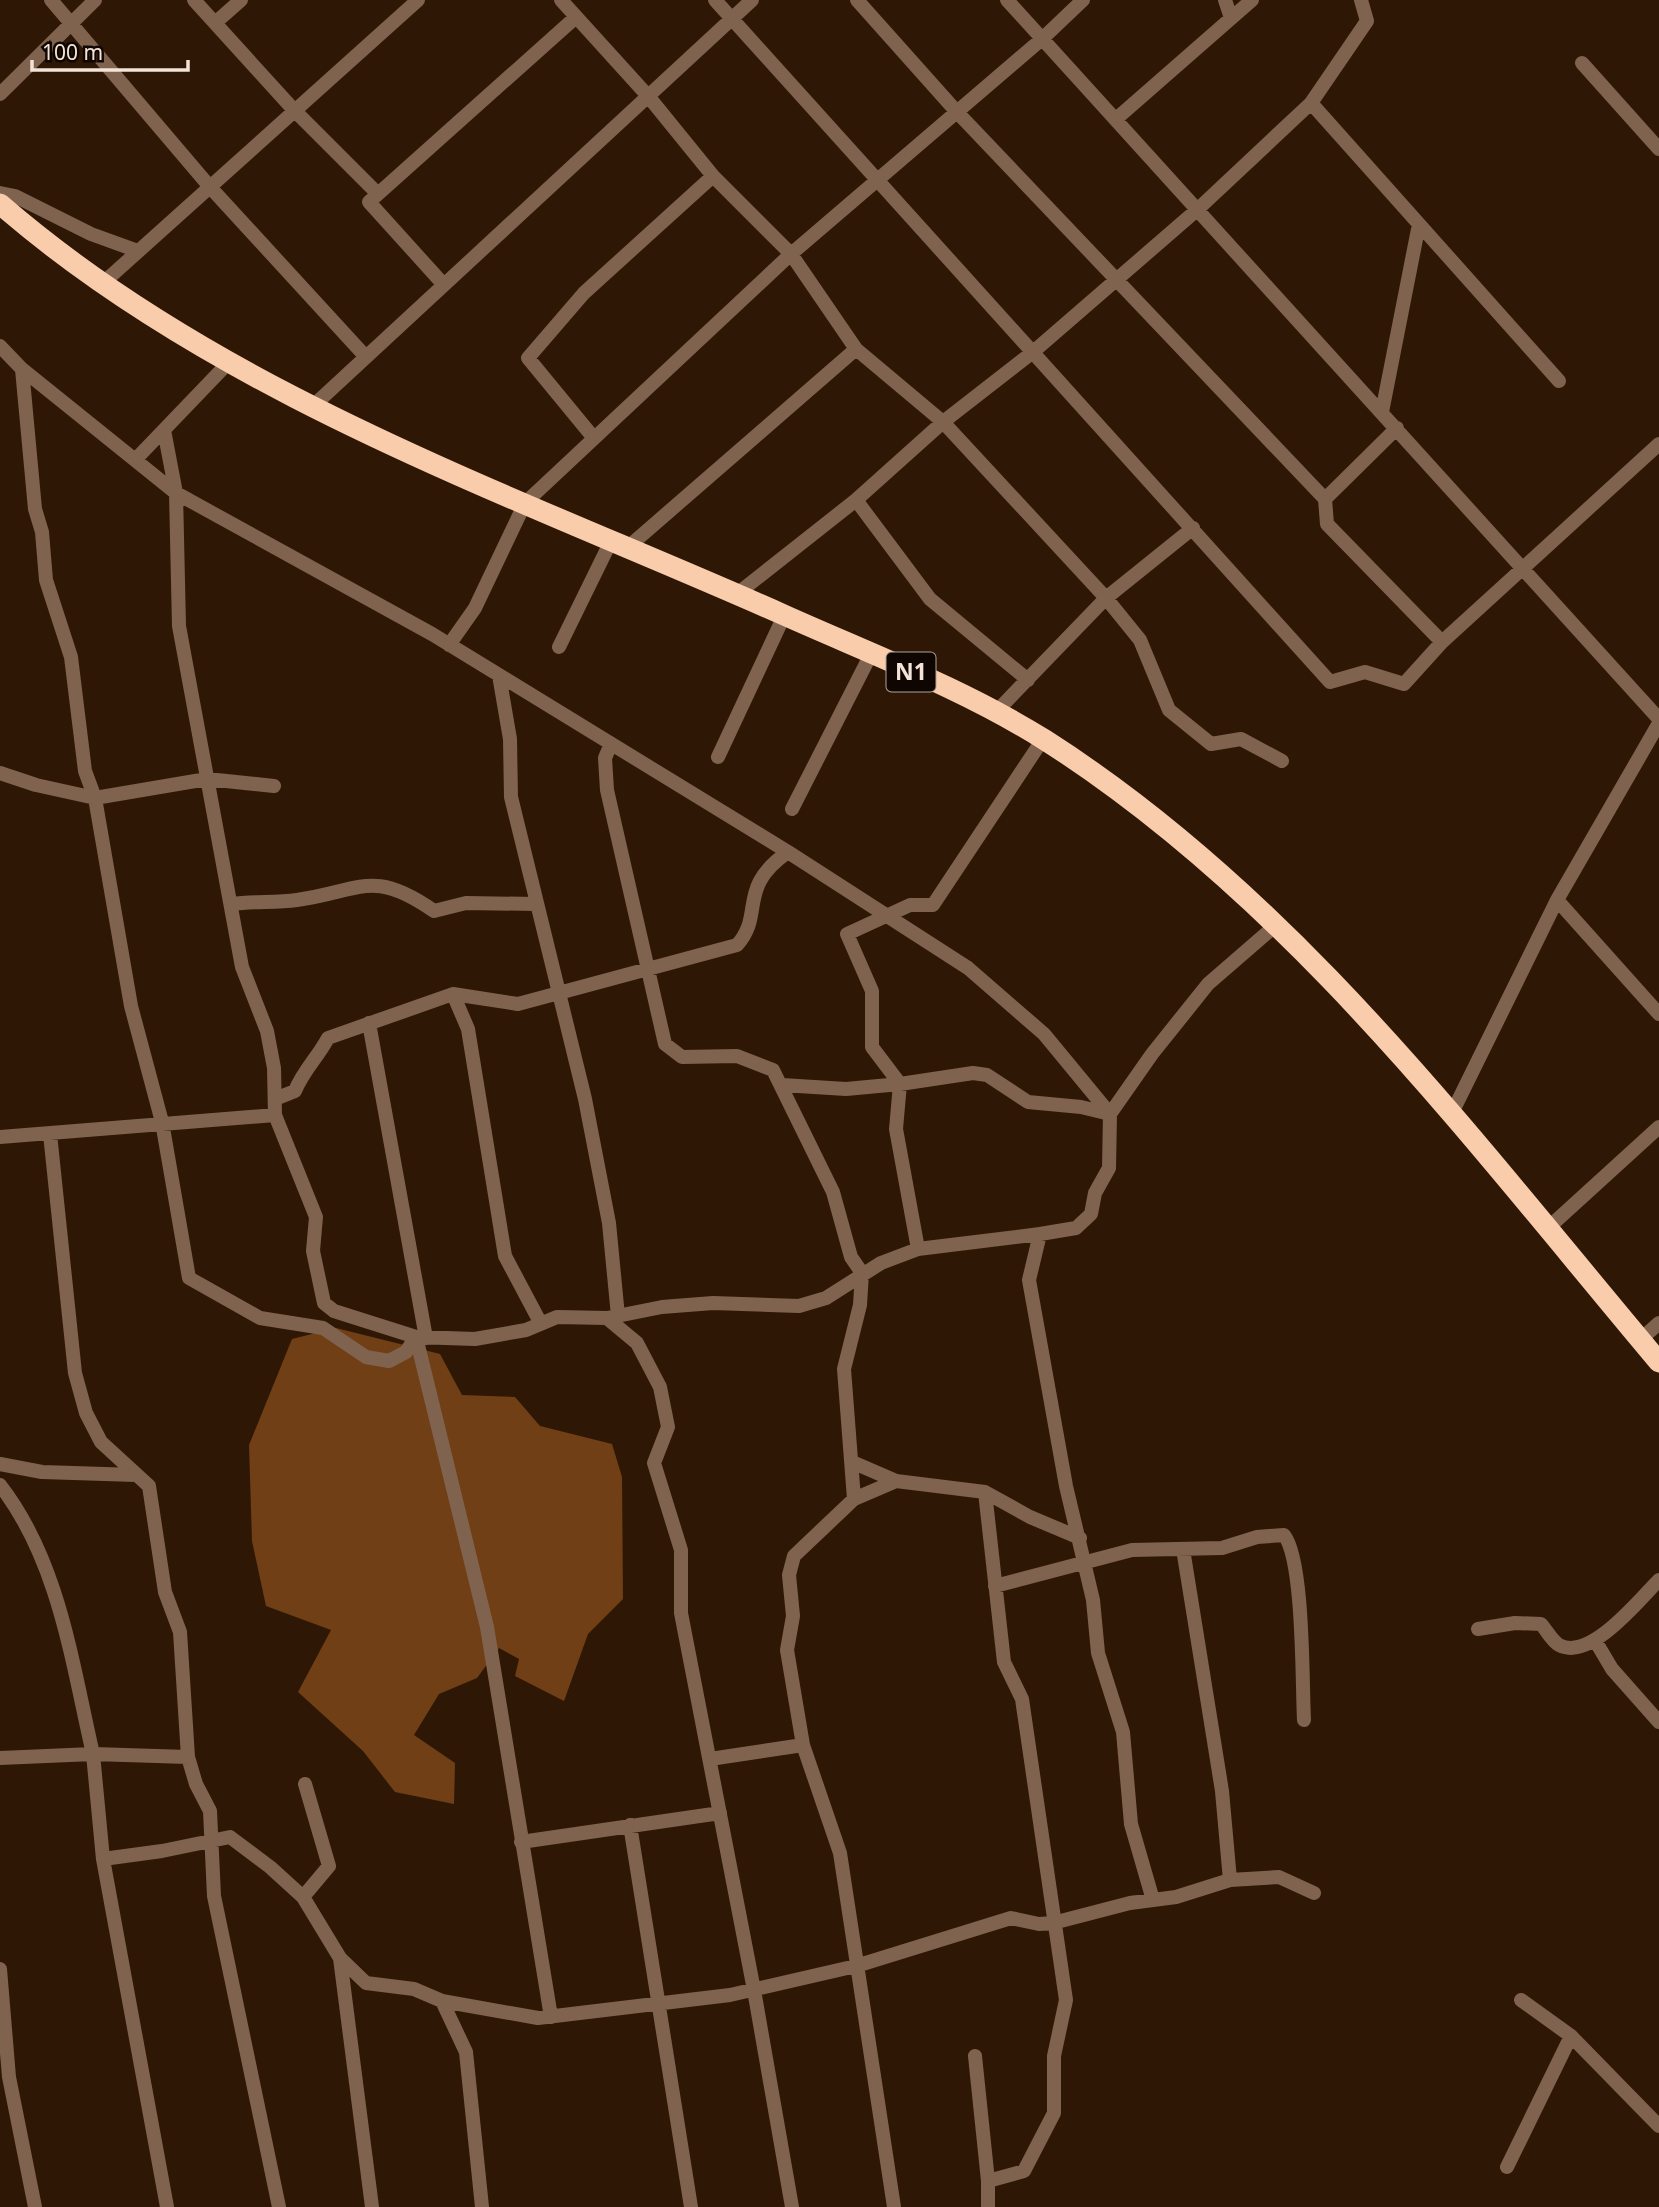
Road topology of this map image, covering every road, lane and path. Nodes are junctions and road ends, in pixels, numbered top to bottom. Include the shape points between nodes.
1 (51, 0) edge
2 (95, 0) edge
3 (194, 0) edge
4 (241, 0) edge
5 (418, 0) edge
6 (561, 0) edge
7 (715, 0) edge
8 (752, 0) edge
9 (857, 0) edge
10 (1007, 0) edge
11 (1083, 0) edge
12 (1225, 0) edge
13 (1252, 0) edge
14 (1361, 0) edge
15 (576, 17) junction
16 (1231, 18) junction
17 (732, 19) junction
18 (72, 23) junction
19 (215, 23) junction
20 (1042, 39) junction
21 (1582, 63) dead end
22 (0, 94) edge
23 (648, 96) junction
24 (1311, 103) junction
25 (293, 109) junction
26 (956, 111) junction
27 (1116, 120) junction
28 (1659, 149) edge
29 (713, 176) junction
30 (877, 180) junction
31 (210, 187) junction
32 (0, 193) edge
33 (378, 194) junction
34 (0, 204) edge
35 (1198, 209) junction
36 (1419, 224) junction
37 (138, 251) junction
38 (791, 254) junction
39 (1116, 281) junction
40 (103, 283) junction
41 (444, 285) junction
42 (0, 346) edge
43 (856, 349) junction
44 (1033, 352) junction
45 (366, 357) junction
46 (230, 361) junction
47 (22, 369) junction
48 (1559, 382) dead end
49 (312, 407) junction
50 (1382, 412) junction
51 (943, 422) junction
52 (1397, 428) junction
53 (164, 430) junction
54 (593, 437) junction
55 (1659, 444) edge
56 (135, 460) junction
57 (176, 493) junction
58 (1325, 499) junction
59 (856, 500) junction
60 (525, 503) junction
61 (1193, 528) junction
62 (619, 545) junction
63 (1524, 569) junction
64 (737, 594) junction
65 (1106, 598) junction
66 (784, 616) junction
67 (1442, 642) junction
68 (449, 645) junction
69 (559, 648) dead end
70 (871, 654) junction
71 (499, 675) junction
72 (1028, 680) junction
73 (995, 713) junction
74 (1659, 721) edge
75 (1043, 739) junction
76 (610, 746) junction
77 (718, 757) dead end
78 (1282, 761) dead end
79 (0, 773) edge
80 (207, 779) junction
81 (274, 786) dead end
82 (94, 798) junction
83 (792, 808) dead end
84 (788, 852) junction
85 (1557, 900) junction
86 (232, 904) junction
87 (536, 904) junction
88 (888, 917) junction
89 (1276, 925) junction
90 (647, 970) junction
91 (556, 992) junction
92 (453, 994) junction
93 (1659, 1014) edge
94 (369, 1023) junction
95 (900, 1084) junction
96 (782, 1085) junction
97 (275, 1099) junction
98 (1452, 1113) junction
99 (1110, 1114) junction
100 (275, 1115) junction
101 (162, 1122) junction
102 (1659, 1127) edge
103 (50, 1135) junction
104 (0, 1137) edge
105 (1547, 1229) junction
106 (1040, 1234) junction
107 (918, 1249) junction
108 (862, 1273) junction
109 (612, 1317) junction
110 (540, 1322) junction
111 (1659, 1323) edge
112 (421, 1338) junction
113 (1640, 1340) junction
114 (1659, 1362) edge
115 (852, 1462) junction
116 (0, 1464) edge
117 (136, 1475) junction
118 (896, 1481) junction
119 (0, 1485) edge
120 (985, 1492) junction
121 (853, 1499) junction
122 (1080, 1538) junction
123 (1183, 1549) junction
124 (1085, 1561) junction
125 (1659, 1580) edge
126 (995, 1586) junction
127 (1478, 1629) dead end
128 (1596, 1642) junction
129 (1304, 1720) dead end
130 (1659, 1722) edge
131 (803, 1745) junction
132 (93, 1754) junction
133 (188, 1757) junction
134 (0, 1758) edge
135 (710, 1759) junction
136 (304, 1784) dead end
137 (720, 1813) junction
138 (630, 1825) junction
139 (210, 1839) junction
140 (521, 1842) junction
141 (103, 1859) junction
142 (1230, 1880) junction
143 (1314, 1893) dead end
144 (303, 1897) junction
145 (1153, 1900) junction
146 (1053, 1923) junction
147 (340, 1958) junction
148 (856, 1966) junction
149 (0, 1969) edge
150 (754, 1990) junction
151 (1521, 2000) dead end
152 (442, 2001) junction
153 (659, 2004) junction
154 (551, 2017) junction
155 (1571, 2036) junction
156 (975, 2056) dead end
157 (1659, 2126) edge
158 (1507, 2167) dead end
159 (988, 2181) junction
160 (35, 2207) edge
161 (167, 2207) edge
162 (279, 2207) edge
163 (372, 2207) edge
164 (482, 2207) edge
165 (691, 2207) edge
166 (792, 2207) edge
167 (894, 2207) edge
168 (988, 2207) edge

1 - 18 street
2 - 18 street
3 - 19 street
4 - 19 street
5 - 25 street
6 - 15 street
7 - 17 street
8 - 17 street
9 - 26 street
10 - 20 street
11 - 20 street
12 - 16 street
13 - 16 street
14 - 24 street via 1367,21
15 - 23 street
15 - 33 street
16 - 27 street
17 - 23 street
17 - 30 street
18 - 22 street
18 - 31 street
19 - 25 street
20 - 26 street
20 - 27 street
21 - 28 street
23 - 29 street
23 - 41 street
24 - 35 street
24 - 36 street
25 - 31 street
25 - 33 street
26 - 30 street
26 - 39 street
27 - 35 street
29 - 38 street
29 - 54 street via 584,293 528,358
30 - 38 street
30 - 44 street
31 - 37 street
31 - 45 street
32 - 37 street
33 - 41 street via 369,202
34 - 40 highway, N1
35 - 39 street
35 - 50 street
36 - 48 street
36 - 50 street
37 - 40 street
38 - 43 street
38 - 54 street
39 - 44 street
39 - 58 street
40 - 46 highway, N1
41 - 45 street
42 - 47 street
43 - 51 street
43 - 62 street
44 - 51 street
44 - 61 street
45 - 49 street
46 - 49 highway, N1
46 - 53 street
47 - 56 street
47 - 82 street via 47,580 71,657 85,771
49 - 60 highway, N1
50 - 52 street
51 - 59 street
51 - 65 street
52 - 58 street
52 - 63 street
53 - 56 street
53 - 57 street
54 - 60 street
55 - 63 street
56 - 57 street
57 - 68 street
57 - 80 street via 179,626
58 - 67 street via 1327,524
59 - 64 street
59 - 72 street via 930,599
60 - 62 highway, N1
60 - 68 street via 475,608
61 - 65 street
61 - 67 street via 1330,681 1365,673 1404,684
62 - 64 highway, N1
62 - 69 street
63 - 67 street
63 - 74 street
64 - 66 highway, N1
65 - 72 street
65 - 78 street via 1140,640 1169,710 1211,744 1241,739
66 - 70 highway, N1
66 - 77 street
68 - 71 street
70 - 73 highway, N1
70 - 83 street
71 - 76 street
71 - 87 street via 510,739 511,797
72 - 73 street
73 - 75 highway, N1
74 - 85 street
75 - 88 street via 933,905 910,905
75 - 89 highway, N1 via 1112,787
76 - 84 street
76 - 90 street via 605,758 607,790
79 - 82 street
80 - 81 street
80 - 82 street
80 - 86 street
82 - 101 street via 131,1006
84 - 88 street
84 - 90 street via 769,865 756,885 747,934 737,946
85 - 93 street
85 - 98 street
86 - 87 street via 296,900 362,884 388,887 434,911 467,902
86 - 97 street via 242,967 267,1031
87 - 91 street
88 - 95 street via 846,934 872,991 872,1047
88 - 99 street via 968,968 1044,1034
89 - 98 highway, N1
89 - 99 street via 1208,984
90 - 91 street
90 - 96 street via 664,1044 682,1057 737,1056 773,1070
91 - 92 street via 518,1004
91 - 109 street via 585,1099 606,1210
92 - 94 street
92 - 110 street via 468,1029 505,1256
94 - 97 street via 328,1038 295,1091
94 - 112 street
95 - 96 street via 846,1089
95 - 99 street via 973,1073 986,1075 1028,1102
95 - 107 street via 896,1129
96 - 108 street via 833,1192 851,1257
97 - 100 street
98 - 105 highway, N1
99 - 106 street via 1109,1168 1095,1194 1091,1214 1076,1228
100 - 101 street
100 - 112 street via 316,1217 313,1251 324,1303 334,1311
101 - 103 street
101 - 112 street via 189,1278 260,1318 323,1328 366,1357 389,1361
102 - 105 street
103 - 104 street
103 - 117 street via 75,1373 86,1413 101,1442
105 - 113 highway, N1
106 - 107 street
106 - 122 street via 1029,1280 1066,1486
107 - 108 street
108 - 109 street via 826,1298 799,1306 713,1303
108 - 115 street via 860,1306 844,1369
109 - 110 street via 557,1317
109 - 135 street via 636,1343 660,1388 668,1427 654,1463 681,1550 681,1613
110 - 112 street via 526,1330 475,1339
111 - 113 street
112 - 140 street via 487,1627
113 - 114 highway, N1
115 - 118 street
115 - 121 street
116 - 117 street via 41,1472
117 - 133 street via 149,1486 165,1592 180,1632
118 - 120 street
118 - 121 street
119 - 132 street via 53,1583
120 - 122 street
120 - 126 street
121 - 131 street via 794,1556 789,1575 793,1616 788,1650
122 - 124 street
123 - 124 street via 1132,1550
123 - 129 street via 1222,1548 1257,1536 1284,1535 1290,1542 1297,1582
123 - 142 street via 1222,1791
124 - 126 street
124 - 145 street via 1098,1653 1123,1732 1131,1824
125 - 128 street
126 - 146 street via 1004,1662 1022,1699
127 - 128 street via 1515,1623 1542,1625 1564,1647
128 - 130 street via 1612,1669
131 - 135 street
131 - 148 street via 840,1853
132 - 133 street
132 - 134 street
132 - 141 street
133 - 139 street via 210,1811
135 - 137 street
136 - 144 street via 329,1866
137 - 138 street
137 - 150 street
138 - 140 street
138 - 153 street
139 - 141 street
139 - 144 street via 230,1837
139 - 162 street via 214,1896
140 - 154 street
141 - 161 street
142 - 143 street via 1279,1877
142 - 145 street
144 - 147 street
145 - 146 street
146 - 148 street via 1011,1918
146 - 159 street via 1066,2000 1054,2056 1054,2113 1024,2171
147 - 152 street via 366,1983 414,1989
147 - 163 street
148 - 150 street
148 - 167 street
149 - 160 street via 9,2077
150 - 153 street
150 - 166 street
151 - 155 street
152 - 154 street
152 - 164 street via 466,2052
153 - 154 street
153 - 165 street
155 - 157 street
155 - 158 street
156 - 159 street
159 - 168 street

